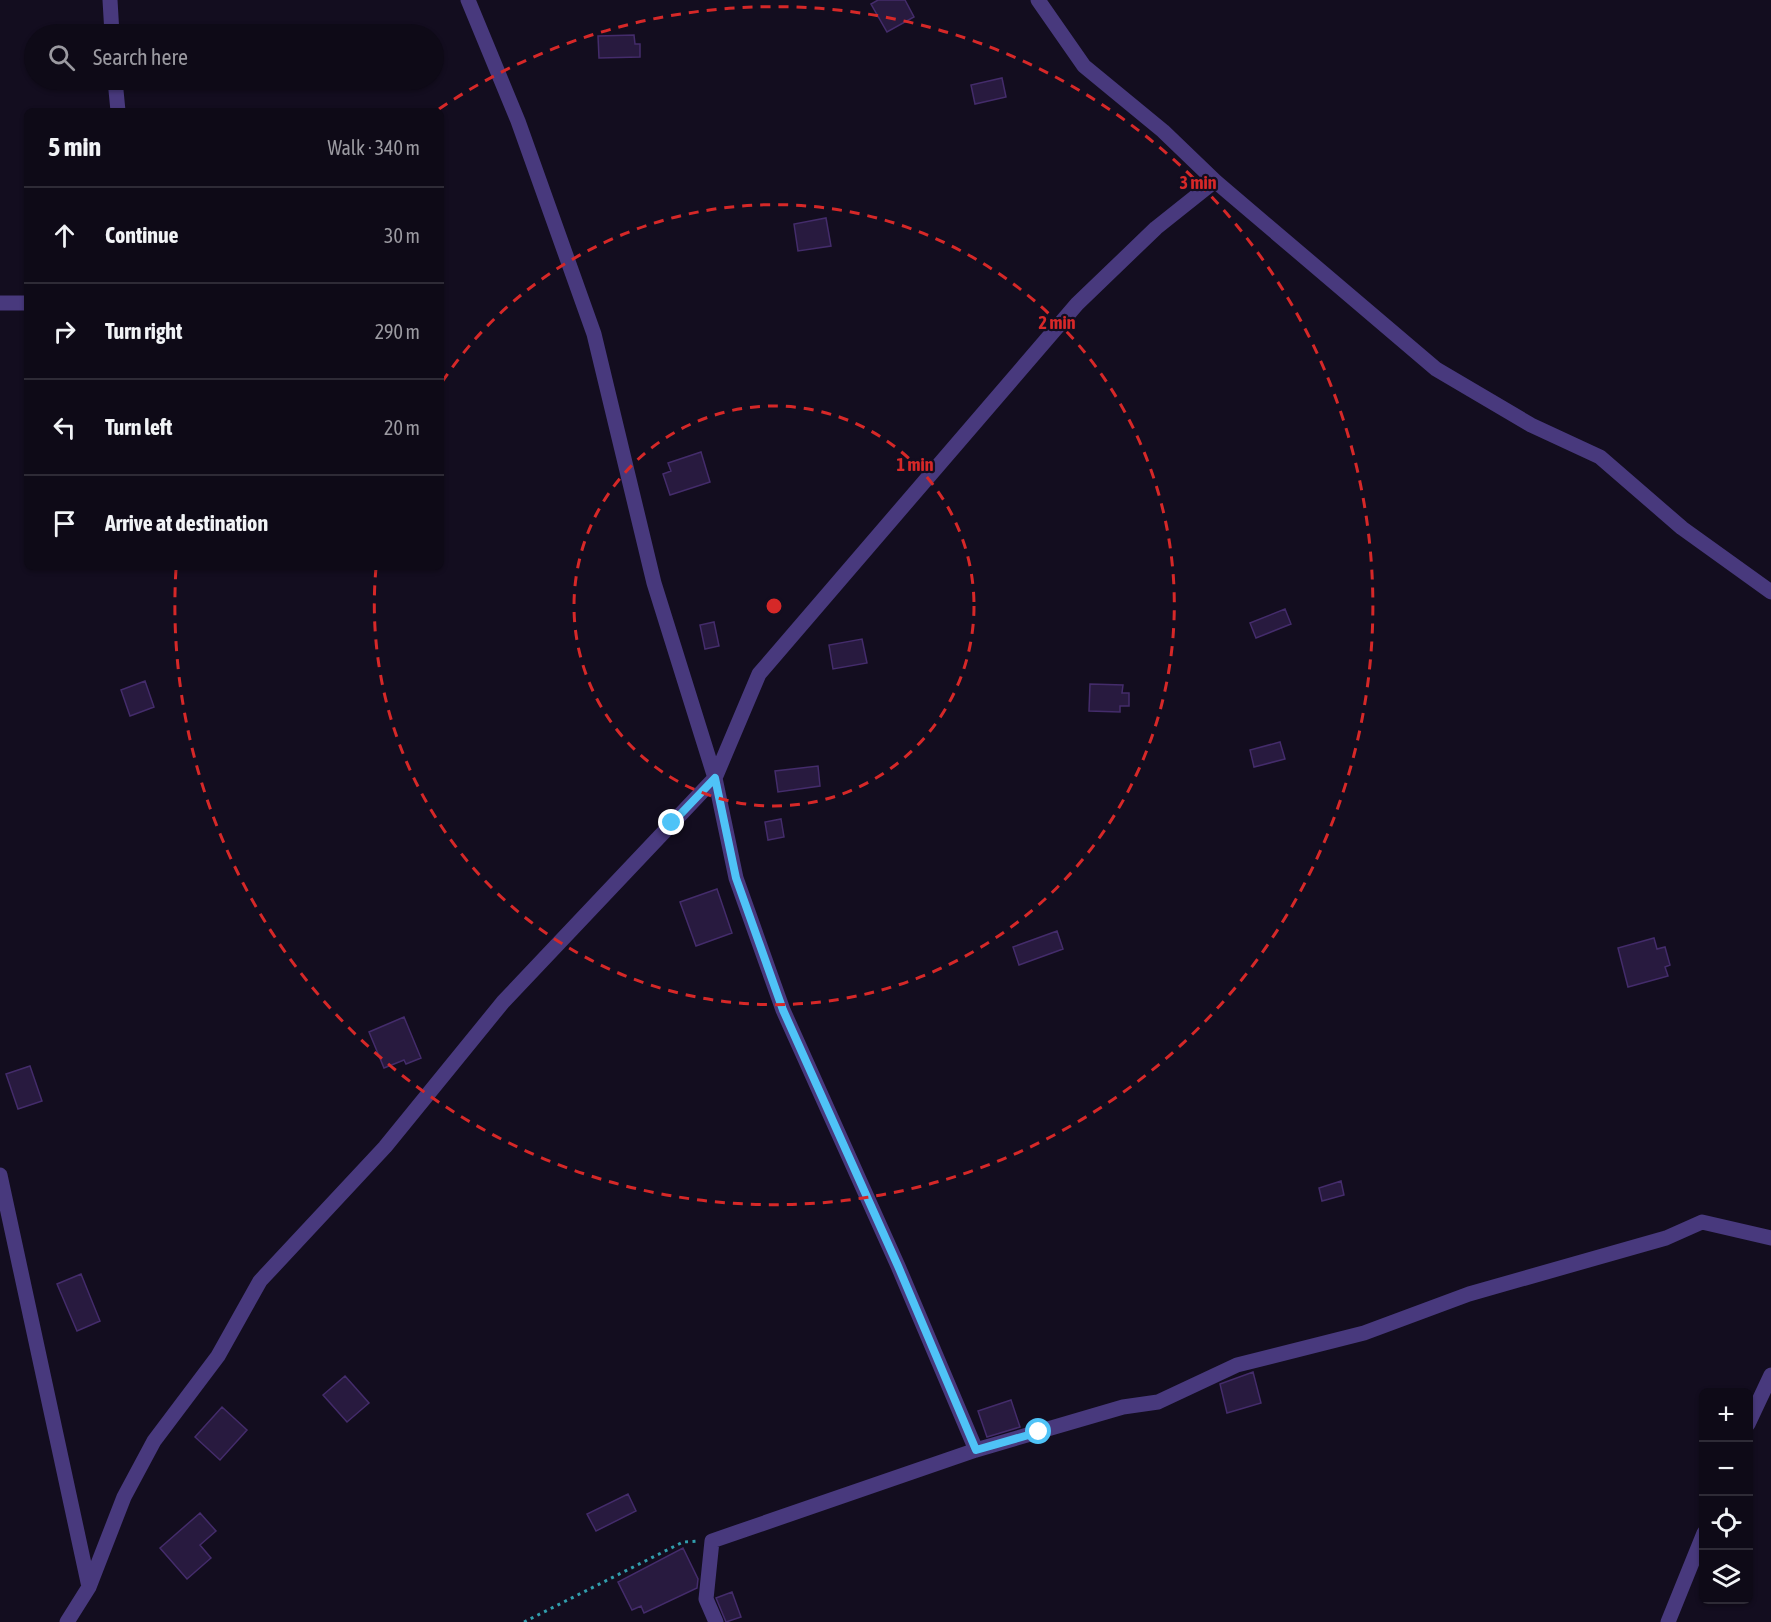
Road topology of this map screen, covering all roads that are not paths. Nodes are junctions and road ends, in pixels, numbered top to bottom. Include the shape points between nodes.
1 (110, 0) edge
2 (468, 0) edge
3 (1038, 0) edge
4 (111, 24) edge
5 (116, 90) edge
6 (118, 108) edge
7 (1215, 181) junction
8 (0, 303) edge
9 (24, 303) edge
10 (1771, 592) edge
11 (715, 778) junction
12 (0, 1175) edge
13 (1771, 1238) edge
14 (1771, 1375) edge
15 (1753, 1415) edge
16 (976, 1450) junction
17 (1699, 1545) edge
18 (89, 1587) junction
19 (67, 1622) edge
20 (716, 1622) edge
21 (1668, 1622) edge

1 - 4 street
2 - 11 street via 518,121 594,334 654,583
3 - 7 street via 1084,66 1163,131
5 - 6 street
7 - 10 street via 1436,369 1531,425 1600,457 1682,528
7 - 11 street via 1156,228 1077,304 759,674
8 - 9 street
11 - 16 street via 736,878 783,1010
11 - 18 street via 503,1002 385,1147 260,1281 218,1356 154,1441 135,1474
12 - 18 street
13 - 16 street via 1702,1222 1665,1238 1469,1294 1364,1333 1237,1365 1158,1402 1123,1407
14 - 15 street
16 - 20 street via 712,1541 706,1599
17 - 21 street
18 - 19 street

